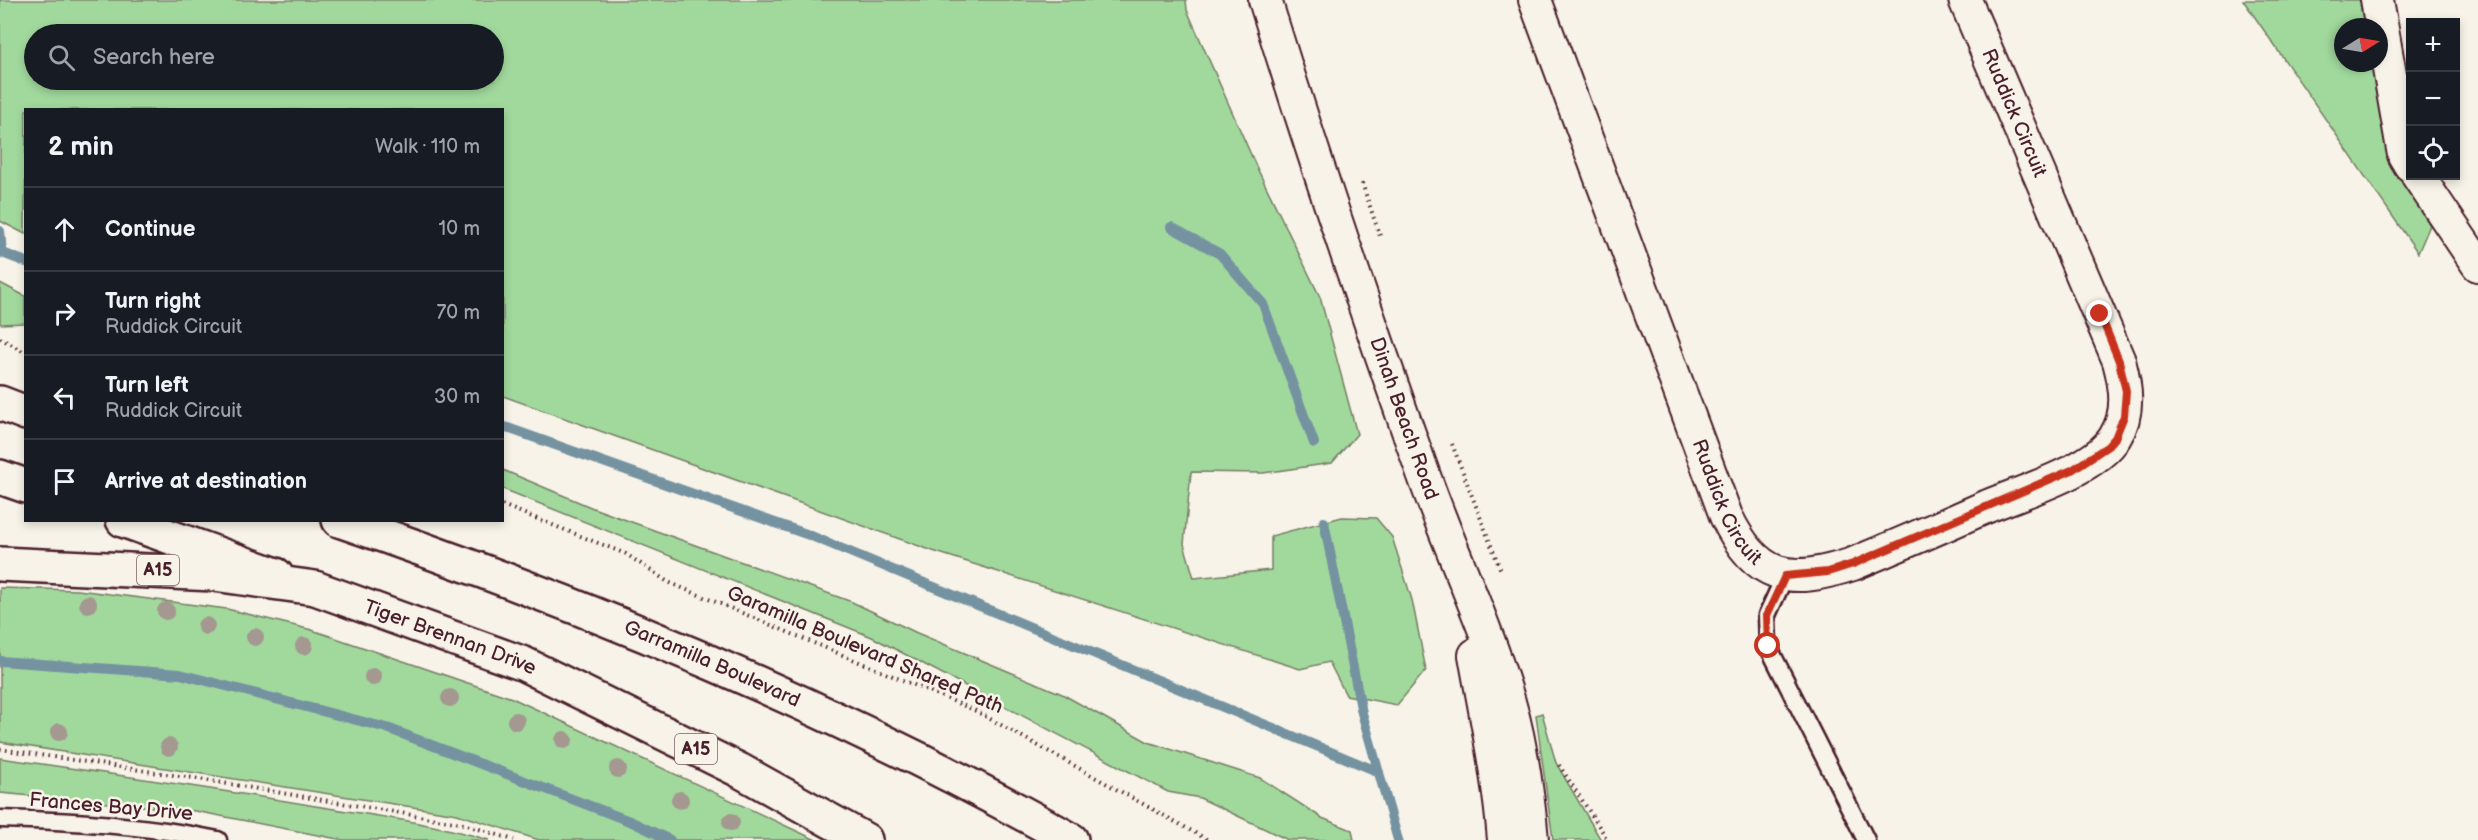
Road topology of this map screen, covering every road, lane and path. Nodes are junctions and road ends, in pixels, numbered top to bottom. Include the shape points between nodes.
1 (1265, 0) edge
2 (1535, 0) edge
3 (1965, 0) edge
4 (2377, 0) edge
5 (2406, 158) edge
6 (2421, 180) edge
7 (2478, 265) edge
8 (0, 338) edge
9 (24, 352) edge
10 (0, 403) edge
11 (24, 411) edge
12 (0, 477) edge
13 (24, 485) edge
14 (504, 506) edge
15 (129, 522) edge
16 (345, 522) edge
17 (0, 564) edge
18 (1785, 576) junction
19 (1465, 579) junction
20 (315, 588) junction
21 (0, 749) edge
22 (0, 819) edge
23 (218, 840) edge
24 (514, 840) edge
25 (865, 840) edge
26 (1071, 840) edge
27 (1208, 840) edge
28 (1503, 840) edge
29 (1534, 840) edge
30 (1866, 840) edge

1 - 19 street, Dinah Beach Road via 1314,160 1426,481
2 - 18 street, Ruddick Circuit via 1726,516 1746,550 1772,571
3 - 18 street, Ruddick Circuit via 2119,361 2126,391 2124,416 2108,446 2072,470 1853,564 1828,572
4 - 5 street
6 - 7 street
8 - 9 path
10 - 11 main road
12 - 13 main road
14 - 27 path, Garamilla Boulevard Shared Path via 626,554 668,582 975,710
15 - 20 main road
16 - 26 main road, Garramilla Boulevard via 576,606 845,722 978,788
17 - 20 main road, Tiger Brennan Drive / A15 via 214,574
18 - 30 lane via 1767,615 1768,646
19 - 28 street via 1499,784
19 - 29 street, Dinah Beach Road via 1509,703
20 - 25 main road, Tiger Brennan Drive / A15 via 524,664 739,770
21 - 24 path via 460,823
22 - 23 lane, Frances Bay Drive via 182,832

